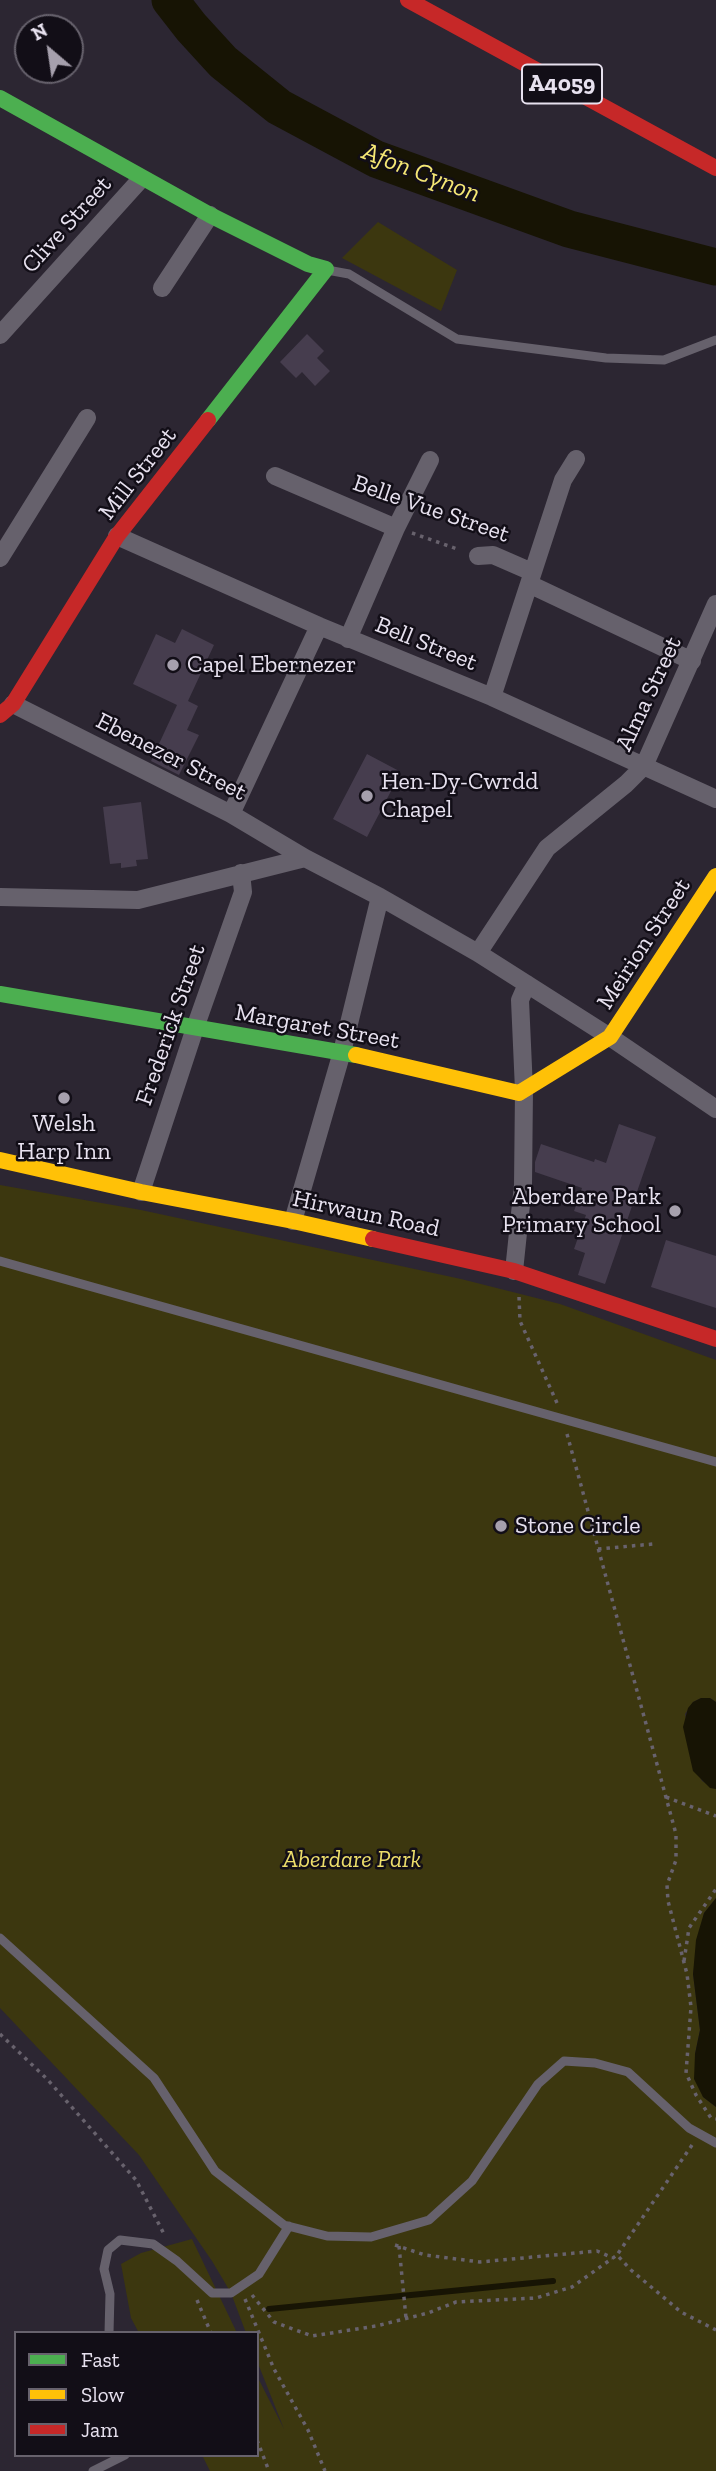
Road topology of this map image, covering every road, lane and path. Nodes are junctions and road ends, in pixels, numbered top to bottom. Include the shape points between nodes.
1 (408, 0) edge
2 (0, 98) edge
3 (716, 168) edge
4 (141, 179) junction
5 (210, 215) junction
6 (326, 270) junction
7 (162, 288) dead end
8 (0, 335) edge
9 (716, 340) edge
10 (86, 418) dead end
11 (576, 459) dead end
12 (430, 460) dead end
13 (275, 476) dead end
14 (396, 528) junction
15 (117, 536) junction
16 (2, 549) edge
17 (478, 556) joint
18 (531, 578) junction
19 (716, 604) edge
20 (319, 626) junction
21 (348, 639) junction
22 (692, 661) junction
23 (492, 697) junction
24 (6, 710) edge
25 (645, 766) junction
26 (716, 799) edge
27 (231, 814) junction
28 (305, 858) junction
29 (241, 873) junction
30 (716, 876) edge
31 (0, 897) edge
32 (380, 897) junction
33 (478, 953) junction
34 (527, 984) junction
35 (0, 994) edge
36 (195, 1028) junction
37 (610, 1037) junction
38 (342, 1052) junction
39 (524, 1090) junction
40 (716, 1110) edge
41 (0, 1160) edge
42 (141, 1192) junction
43 (293, 1221) junction
44 (0, 1261) edge
45 (520, 1273) junction
46 (716, 1339) edge
47 (562, 1418) junction
48 (716, 1462) edge
49 (654, 1546) dead end
50 (598, 1549) junction
51 (666, 1797) junction
52 (716, 1816) edge
53 (716, 1889) edge
54 (0, 1938) edge
55 (684, 1963) junction
56 (0, 2034) edge
57 (713, 2118) edge
58 (700, 2134) junction
59 (716, 2143) edge
60 (289, 2226) junction
61 (371, 2237) junction
62 (399, 2246) junction
63 (617, 2255) junction
64 (613, 2258) junction
65 (177, 2260) junction
66 (242, 2286) junction
67 (195, 2296) dead end
68 (406, 2318) junction
69 (716, 2330) edge
70 (109, 2331) edge
71 (210, 2331) edge
72 (259, 2445) edge
73 (121, 2457) edge
74 (93, 2471) edge
75 (269, 2471) edge
76 (325, 2471) edge

1 - 3 street, A4059
2 - 4 street
4 - 5 street
4 - 8 street, Clive Street
5 - 6 street
5 - 7 street
6 - 9 lane via 349,274 457,339 606,358 664,360
6 - 15 street, Mill Street
10 - 16 street
11 - 18 street via 563,480
12 - 14 street
13 - 14 street, Belle Vue Street
14 - 17 path, Belle Vue Street
14 - 21 street
15 - 20 street, Bell Street
15 - 24 street, Mill Street
17 - 18 street, Belle Vue Street via 494,555
18 - 22 street, Belle Vue Street
18 - 23 street
19 - 22 street, Alma Street
20 - 21 street, Bell Street
20 - 27 street
21 - 23 street, Bell Street
22 - 25 street, Alma Street
23 - 25 street, Bell Street
24 - 27 street, Ebenezer Street
25 - 26 street, Bell Street
25 - 33 street, Alma Street via 547,848
27 - 28 street, Ebenezer Street
28 - 29 street
28 - 32 street, Ebenezer Street
29 - 31 street via 138,900
29 - 36 street, Frederick Street via 243,892
30 - 37 street, Meirion Street
32 - 33 street, Ebenezer Street
32 - 38 street
33 - 34 street, Ebenezer Street
34 - 37 street, Ebenezer Street
34 - 39 street via 519,1013
35 - 36 street, Margaret Street
36 - 38 street, Margaret Street
36 - 42 street, Frederick Street
37 - 39 street
37 - 40 street, Ebenezer Street
38 - 39 street, Margaret Street via 519,1093
38 - 43 street
39 - 45 street
41 - 42 street, Hirwaun Road
42 - 43 street, Hirwaun Road
43 - 45 street, Hirwaun Road
44 - 47 lane
45 - 46 street, Hirwaun Road
45 - 47 path via 520,1321
47 - 48 lane
47 - 50 path
49 - 50 path
50 - 51 path
51 - 52 path
51 - 55 path via 676,1834 668,1901
53 - 55 path via 689,1928
54 - 60 lane via 154,2078 215,2172
55 - 57 path via 691,2007 686,2073
56 - 65 path via 47,2079 136,2180
57 - 58 path
58 - 59 lane
58 - 61 lane via 628,2071 564,2061 538,2084 464,2189 429,2220
58 - 63 path
60 - 61 lane via 327,2236
60 - 66 lane via 259,2274
61 - 62 path
62 - 64 path via 425,2255 480,2262 597,2251
62 - 68 path
63 - 64 path
63 - 69 path via 681,2312
64 - 68 path via 572,2287 536,2298 456,2302
65 - 66 lane via 212,2293 231,2293
65 - 70 lane via 153,2244 120,2240 108,2250 104,2269 110,2294
66 - 68 path via 274,2322 312,2336
66 - 76 path via 274,2369
67 - 71 path
72 - 75 path
73 - 74 lane

